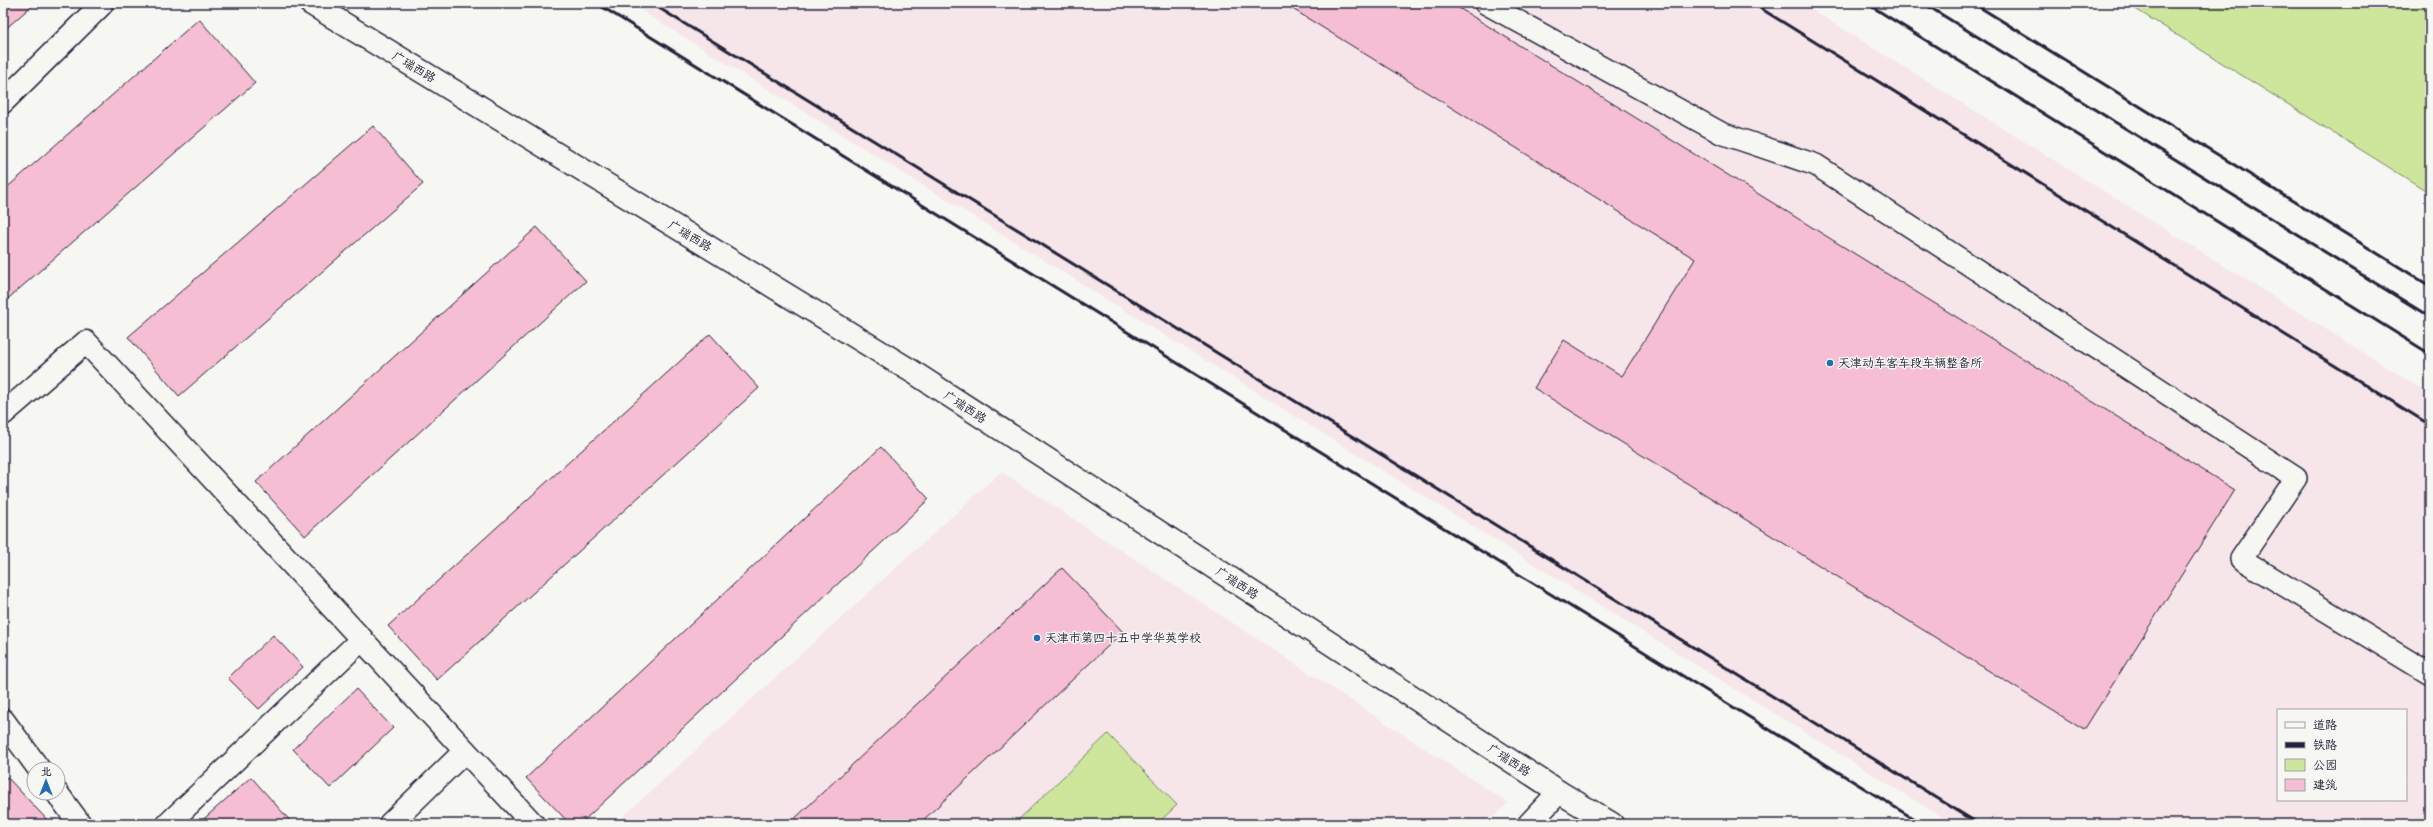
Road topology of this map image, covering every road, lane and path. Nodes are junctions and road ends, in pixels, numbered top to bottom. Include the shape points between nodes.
1 (310, 3) edge
2 (1485, 3) edge
3 (101, 5) dead end
4 (3, 102) edge
5 (3, 414) edge
6 (362, 639) junction
7 (2430, 674) edge
8 (3, 720) edge
9 (465, 751) junction
10 (33, 761) edge
11 (1559, 792) junction
12 (63, 801) edge
13 (80, 824) edge
14 (168, 824) edge
15 (390, 824) edge
16 (533, 824) edge
17 (1529, 824) edge
18 (1612, 824) edge

1 - 11 street, 广瑞西路 via 913,372
2 - 7 lane via 1721,133 1816,165 2296,478 2242,559
3 - 4 street
5 - 6 street via 86,342
6 - 9 street
6 - 14 street
8 - 10 street
9 - 15 street
9 - 16 street
11 - 17 street
11 - 18 street, 广瑞西路
12 - 13 street

